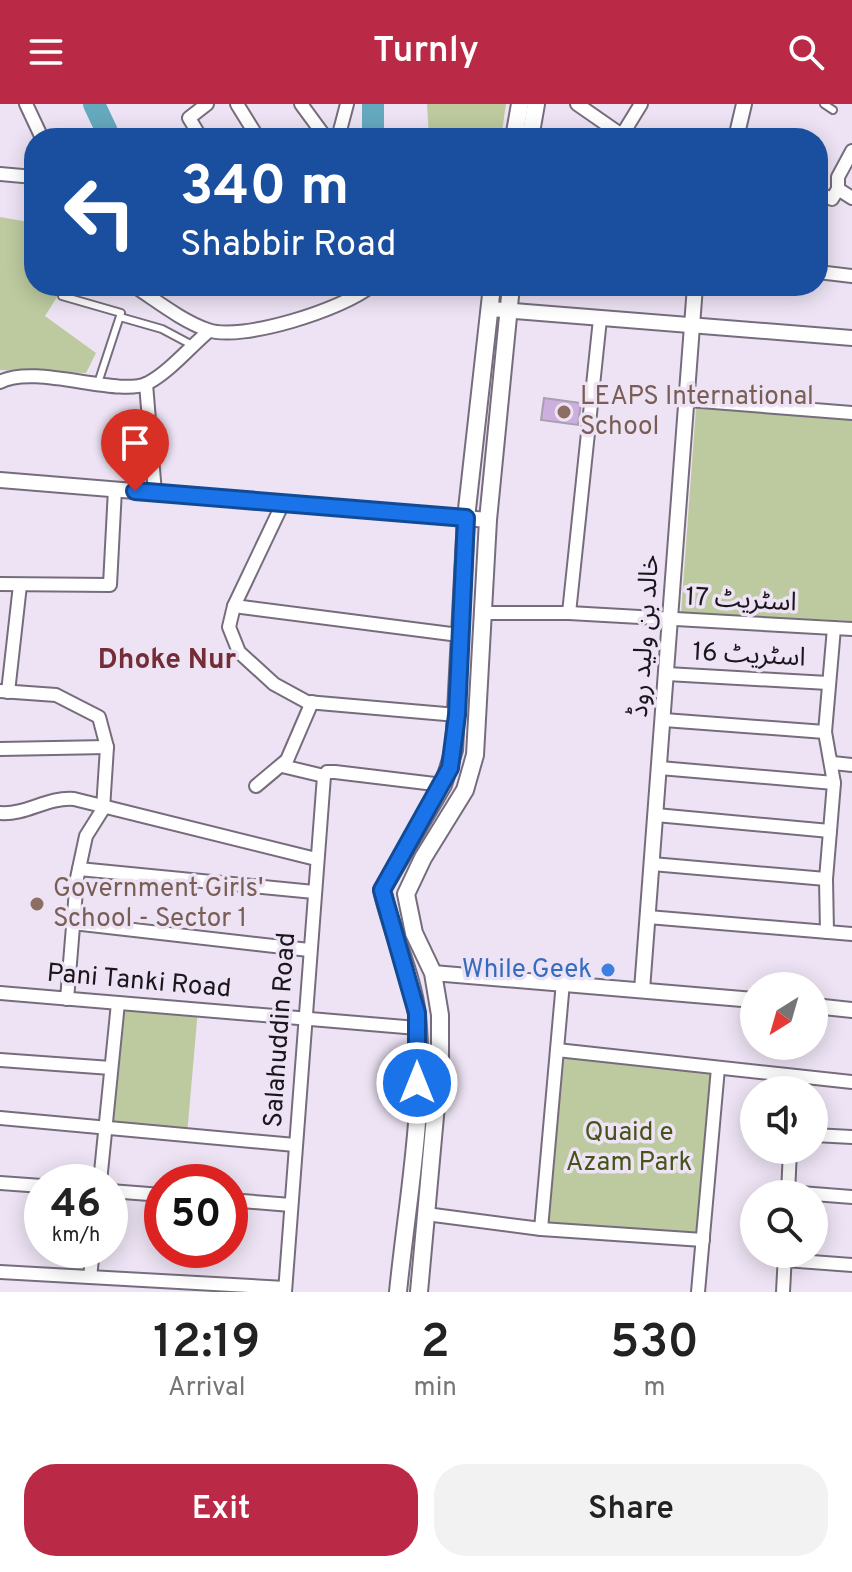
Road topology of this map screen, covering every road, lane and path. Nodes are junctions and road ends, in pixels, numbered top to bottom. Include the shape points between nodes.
1 (26, 104) edge
2 (207, 104) edge
3 (237, 104) edge
4 (301, 104) edge
5 (347, 104) edge
6 (520, 104) edge
7 (536, 104) edge
8 (577, 104) edge
9 (641, 104) edge
10 (744, 104) edge
11 (824, 104) edge
12 (833, 110) dead end
13 (37, 128) edge
14 (195, 128) edge
15 (252, 128) edge
16 (319, 128) edge
17 (341, 128) edge
18 (524, 128) edge
19 (528, 128) edge
20 (612, 128) edge
21 (628, 128) edge
22 (738, 128) edge
23 (852, 151) edge
24 (0, 174) edge
25 (24, 176) edge
26 (838, 189) junction
27 (828, 197) edge
28 (852, 198) edge
29 (828, 273) edge
30 (852, 276) edge
31 (62, 296) dead end
32 (151, 296) edge
33 (348, 296) edge
34 (491, 296) edge
35 (510, 296) edge
36 (694, 296) edge
37 (490, 309) junction
38 (508, 311) junction
39 (120, 317) junction
40 (600, 319) junction
41 (693, 325) junction
42 (209, 331) junction
43 (852, 338) edge
44 (192, 345) junction
45 (0, 382) edge
46 (98, 383) junction
47 (146, 384) junction
48 (688, 400) junction
49 (852, 413) edge
50 (0, 480) edge
51 (115, 489) junction
52 (155, 493) junction
53 (283, 503) junction
54 (466, 518) junction
55 (488, 520) junction
56 (0, 584) edge
57 (20, 585) junction
58 (234, 606) junction
59 (483, 613) junction
60 (569, 613) junction
61 (672, 619) junction
62 (834, 628) junction
63 (852, 629) edge
64 (459, 635) junction
65 (667, 674) junction
66 (828, 683) junction
67 (4, 692) edge
68 (312, 702) junction
69 (457, 715) junction
70 (664, 720) junction
71 (825, 732) junction
72 (107, 747) junction
73 (0, 749) edge
74 (833, 763) junction
75 (852, 765) edge
76 (282, 766) junction
77 (660, 768) junction
78 (326, 774) junction
79 (834, 783) junction
80 (443, 785) junction
81 (256, 786) dead end
82 (103, 809) junction
83 (0, 813) edge
84 (656, 815) junction
85 (830, 831) junction
86 (316, 859) junction
87 (652, 864) junction
88 (79, 869) junction
89 (826, 879) junction
90 (314, 892) junction
91 (648, 917) junction
92 (73, 923) junction
93 (827, 932) junction
94 (852, 934) edge
95 (309, 950) junction
96 (433, 973) junction
97 (563, 982) junction
98 (642, 990) junction
99 (0, 993) edge
100 (67, 999) junction
101 (740, 999) edge
102 (118, 1003) junction
103 (828, 1007) edge
104 (852, 1010) edge
105 (304, 1018) junction
106 (417, 1028) junction
107 (557, 1050) junction
108 (0, 1060) edge
109 (111, 1068) junction
110 (718, 1068) junction
111 (794, 1076) edge
112 (828, 1080) edge
113 (852, 1082) edge
114 (0, 1118) edge
115 (105, 1127) junction
116 (828, 1136) edge
117 (852, 1137) edge
118 (295, 1145) junction
119 (102, 1164) edge
120 (0, 1183) edge
121 (24, 1185) edge
122 (828, 1196) edge
123 (852, 1197) edge
124 (248, 1201) edge
125 (291, 1205) junction
126 (426, 1214) junction
127 (541, 1229) junction
128 (703, 1240) junction
129 (828, 1262) edge
130 (852, 1265) edge
131 (91, 1268) edge
132 (784, 1268) edge
133 (0, 1272) edge
134 (90, 1277) junction
135 (285, 1290) edge
136 (398, 1292) edge
137 (419, 1292) edge
138 (698, 1292) edge
139 (783, 1292) edge

1 - 13 street
2 - 14 street via 189,118
3 - 15 street
4 - 16 street
5 - 17 street
6 - 18 main road
7 - 19 main road
8 - 20 street
9 - 21 street
10 - 22 street
11 - 12 lane
23 - 26 street via 838,177
24 - 25 street
26 - 27 street
26 - 28 street
29 - 30 street
31 - 39 lane via 121,313
32 - 42 street
33 - 42 street via 248,331
34 - 37 main road
35 - 38 main road
36 - 41 street, خالد بن ولید روڈ
37 - 38 street
37 - 54 main road
38 - 40 street
38 - 55 main road
39 - 44 lane via 162,329
39 - 46 lane
40 - 41 street
40 - 60 street
41 - 43 street
41 - 48 street, خالد بن ولید روڈ
42 - 44 street
44 - 47 street
45 - 46 street via 19,377
46 - 47 street
47 - 52 street
48 - 49 street
48 - 61 street, خالد بن ولید روڈ
50 - 51 street
51 - 52 street
51 - 57 street via 110,585
52 - 53 street
53 - 54 street
53 - 58 street
54 - 55 street
54 - 64 main road
55 - 59 main road
56 - 57 street
57 - 67 street
58 - 64 street
58 - 68 street via 229,627 239,652 274,684
59 - 60 street, اسٹریٹ 17
59 - 96 main road via 472,773 406,894 414,933
60 - 61 street, اسٹریٹ 17
61 - 62 street, اسٹریٹ 17
61 - 65 street, خالد بن ولید روڈ
62 - 63 street, اسٹریٹ 17
62 - 66 street
64 - 69 main road
65 - 66 street, اسٹریٹ 16
65 - 70 street, خالد بن ولید روڈ
66 - 71 street
67 - 72 street via 56,695 99,717
68 - 69 street
68 - 76 street
69 - 80 main road
70 - 71 street
70 - 77 street, خالد بن ولید روڈ
71 - 74 street
72 - 73 street
72 - 82 street
74 - 75 street
74 - 79 street
76 - 78 street
76 - 81 street
77 - 79 street
77 - 84 street, خالد بن ولید روڈ
78 - 80 street
78 - 86 street, Salahuddin Road
79 - 85 street
80 - 106 main road via 382,890 409,980
82 - 83 street via 62,798 16,814
82 - 86 street
82 - 88 street via 86,836
84 - 85 street
84 - 87 street, خالد بن ولید روڈ
85 - 89 street
86 - 90 street, Salahuddin Road
87 - 89 street
87 - 91 street, خالد بن ولید روڈ
88 - 90 street
88 - 92 street
89 - 93 street
90 - 95 street, Salahuddin Road
91 - 93 street
91 - 98 street, خالد بن ولید روڈ
92 - 95 street
92 - 100 street
93 - 94 street
95 - 105 street, Salahuddin Road
96 - 97 street
96 - 126 main road via 440,1061
97 - 98 street
97 - 107 street
98 - 101 street
99 - 100 street, Pani Tanki Road
100 - 102 street, Pani Tanki Road
102 - 105 street, Pani Tanki Road
102 - 109 street
103 - 104 street
105 - 106 street, Pani Tanki Road
105 - 118 street, Salahuddin Road
106 - 136 main road via 417,1109
107 - 110 street
107 - 127 street
108 - 109 street
109 - 115 street
110 - 111 street
110 - 128 street
112 - 113 street
114 - 115 street
115 - 118 street
115 - 119 street
116 - 117 street
118 - 125 street, Salahuddin Road
120 - 121 street
122 - 123 street
124 - 125 street
125 - 135 street, Salahuddin Road
126 - 127 street
126 - 137 main road
127 - 128 street
128 - 138 street
129 - 130 street
131 - 134 street
132 - 139 street
133 - 134 street
134 - 135 street

